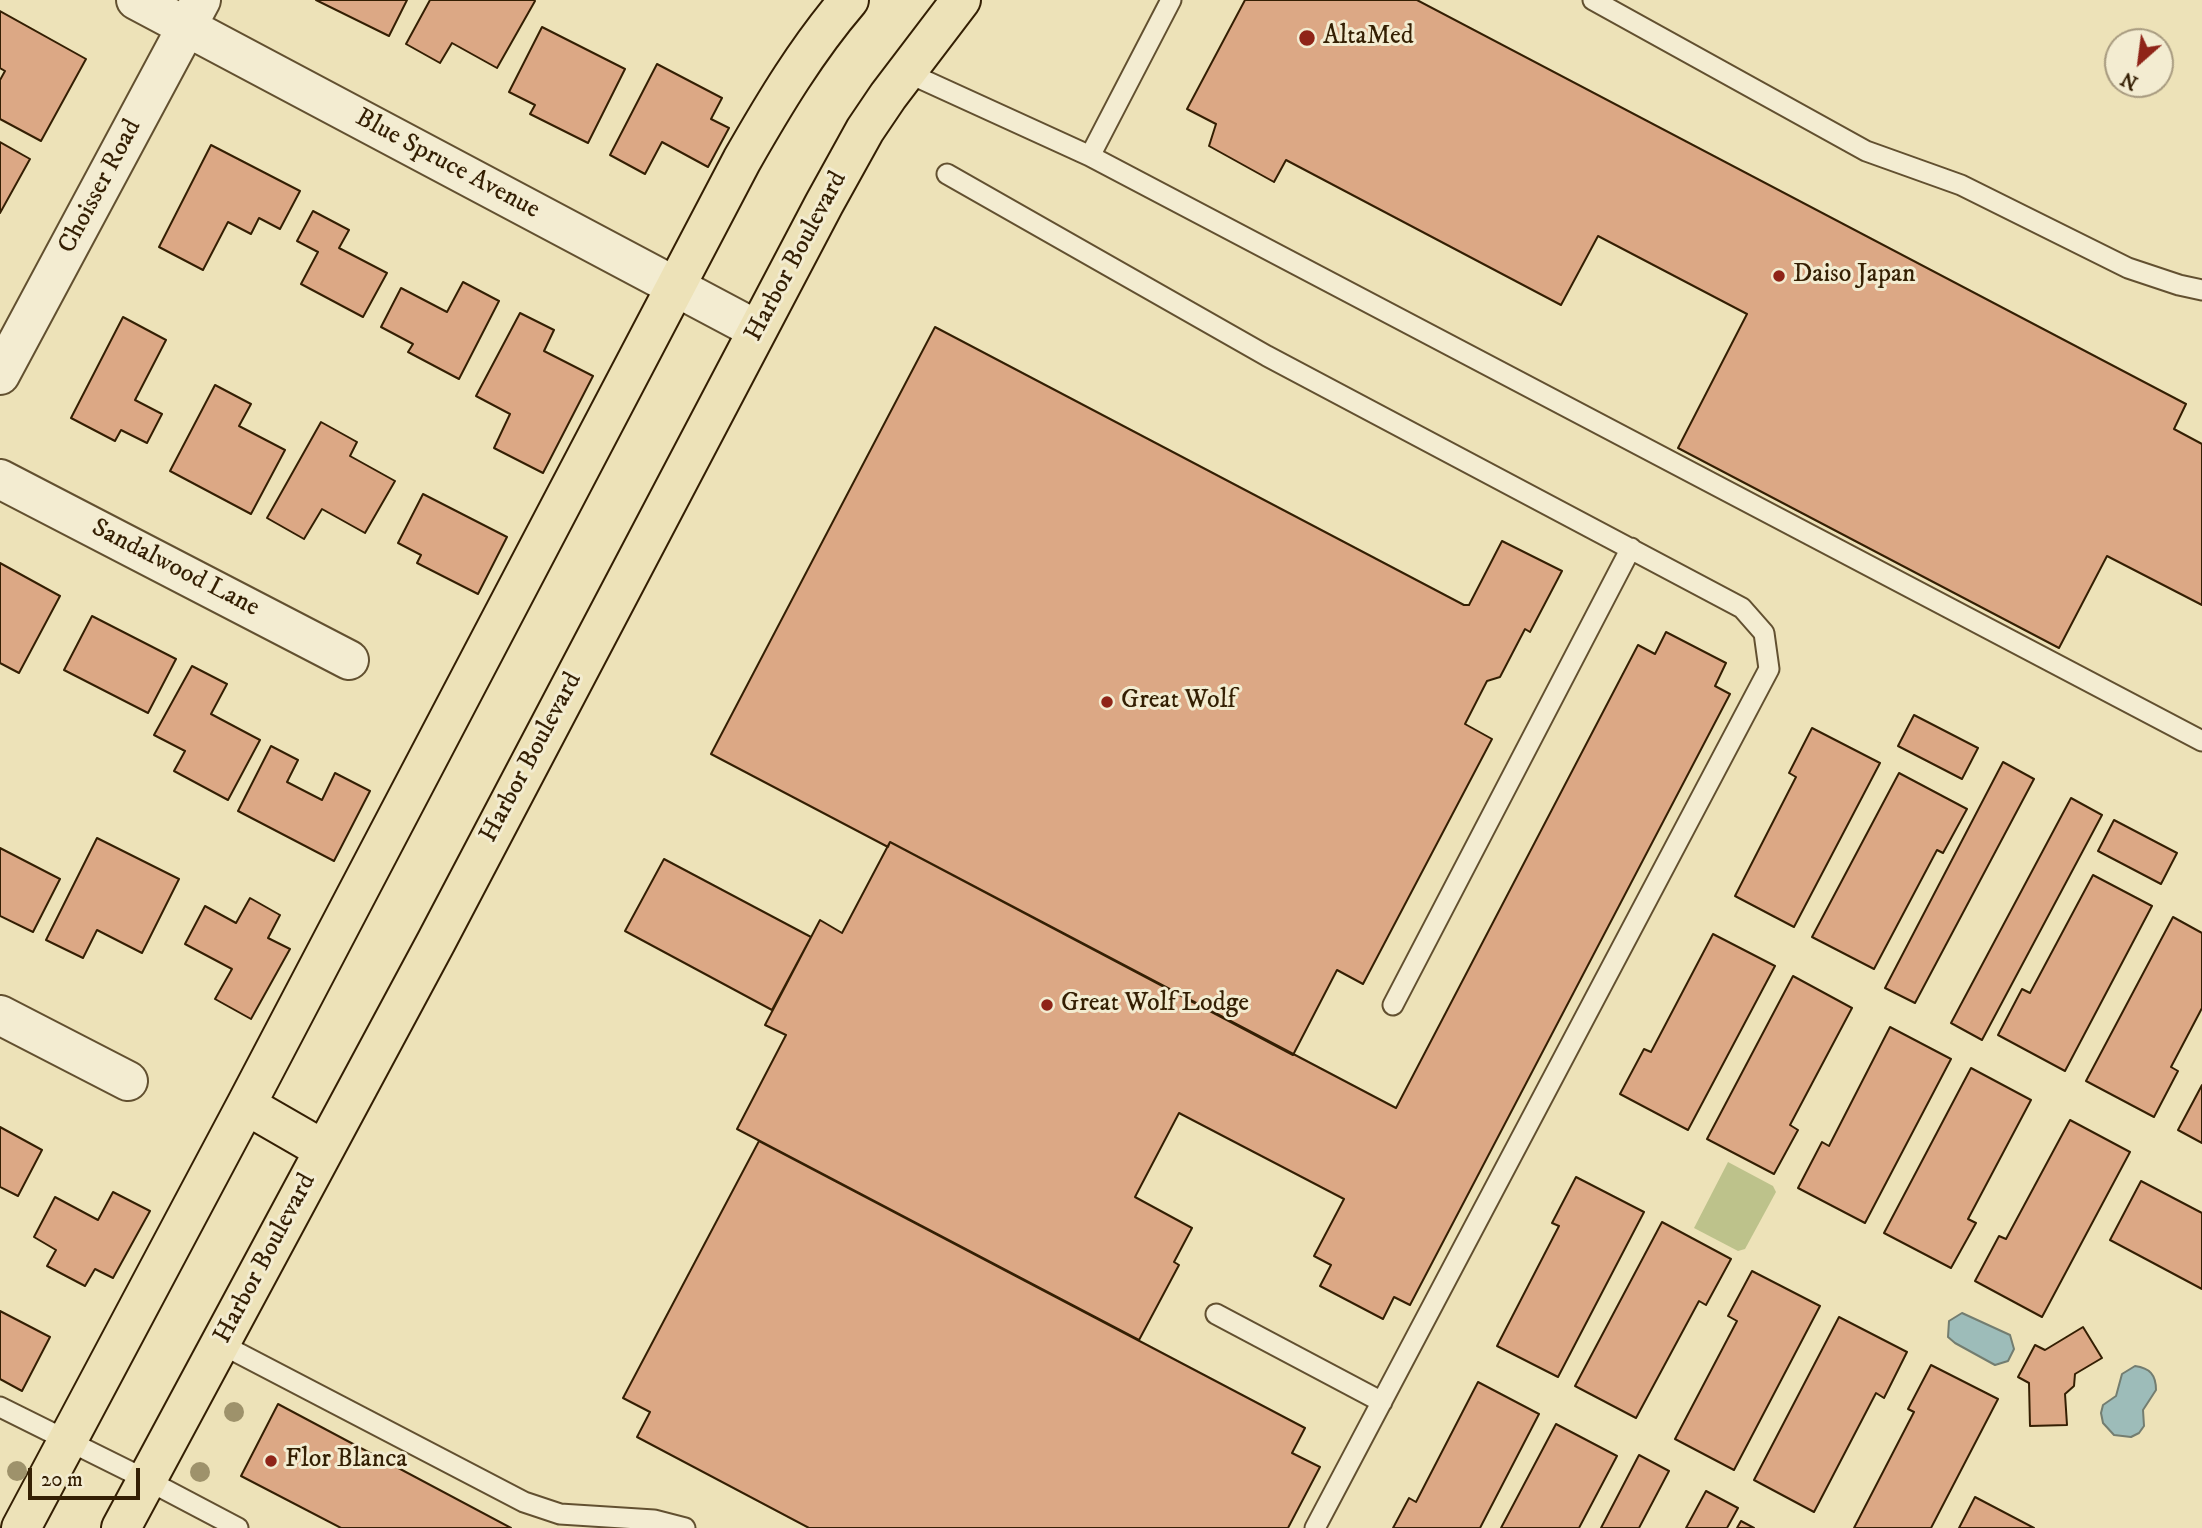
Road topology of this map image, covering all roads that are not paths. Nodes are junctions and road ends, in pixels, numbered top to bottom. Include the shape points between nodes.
1 (136, 0) edge
2 (849, 0) edge
3 (961, 0) edge
4 (1171, 0) edge
5 (1593, 0) edge
6 (194, 13) edge
7 (906, 72) junction
8 (1090, 156) junction
9 (947, 174) dead end
10 (676, 287) junction
11 (2202, 290) edge
12 (757, 330) junction
13 (0, 375) edge
14 (0, 479) edge
15 (1631, 548) junction
16 (349, 660) dead end
17 (2202, 741) edge
18 (1393, 1005) dead end
19 (0, 1015) edge
20 (128, 1081) dead end
21 (246, 1105) junction
22 (324, 1150) junction
23 (1216, 1314) dead end
24 (221, 1344) junction
25 (1382, 1402) junction
26 (0, 1407) edge
27 (66, 1441) junction
28 (147, 1480) junction
29 (21, 1528) edge
30 (121, 1528) edge
31 (238, 1528) edge
32 (685, 1528) edge
33 (1315, 1528) edge

1 - 6 street, Blue Spruce Avenue
2 - 10 main road via 781,93
3 - 7 main road, Harbor Boulevard
4 - 8 lane
5 - 11 lane via 1866,151 1961,185 2128,268
6 - 10 street, Blue Spruce Avenue
6 - 13 street, Choisser Road
7 - 8 lane
7 - 12 main road, Harbor Boulevard via 865,130
8 - 17 lane
9 - 15 lane via 1267,356
10 - 12 street, Blue Spruce Avenue
10 - 21 main road
12 - 22 main road, Harbor Boulevard
14 - 16 street, Sandalwood Lane
15 - 18 lane
15 - 25 lane via 1742,608 1764,633 1769,669
19 - 20 street
21 - 22 main road
21 - 27 main road
22 - 24 main road, Harbor Boulevard
23 - 25 lane
24 - 28 main road, Harbor Boulevard
24 - 32 lane via 524,1503 560,1514 654,1520
25 - 33 lane
26 - 27 lane
27 - 28 lane
27 - 29 main road
28 - 30 main road, Harbor Boulevard
28 - 31 lane

